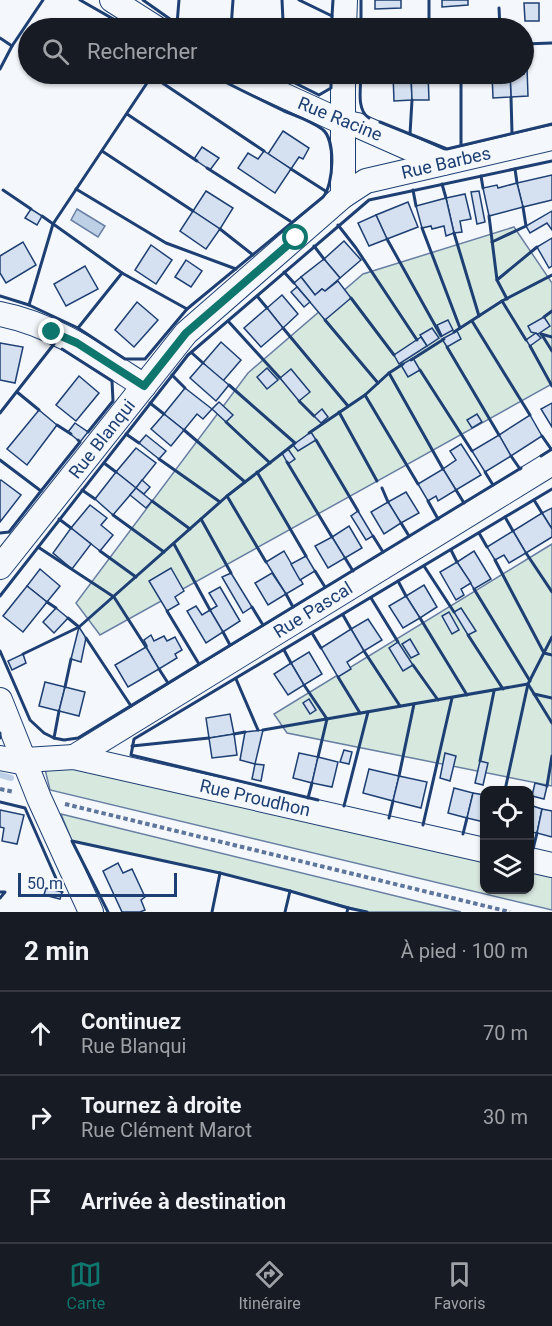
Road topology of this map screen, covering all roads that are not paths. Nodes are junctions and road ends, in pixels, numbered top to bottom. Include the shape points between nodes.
1 (112, 0) edge
2 (345, 0) edge
3 (140, 18) edge
4 (344, 18) edge
5 (259, 84) edge
6 (343, 84) edge
7 (342, 122) junction
8 (552, 138) edge
9 (443, 163) junction
10 (343, 196) junction
11 (0, 314) edge
12 (144, 386) junction
13 (552, 463) edge
14 (1, 563) edge
15 (0, 700) edge
16 (74, 757) junction
17 (0, 758) edge
18 (25, 761) junction
19 (480, 849) edge
20 (534, 861) edge
21 (552, 865) edge
22 (91, 912) edge

1 - 3 street
2 - 4 street
5 - 7 street, Rue Racine
6 - 7 street
7 - 9 street, Rue Racine
7 - 10 street
8 - 9 street, Rue Barbes
9 - 10 street, Rue Barbes via 366,181
10 - 12 street, Rue Blanqui via 186,333
11 - 12 street via 77,343
12 - 14 street, Rue Blanqui
13 - 16 street, Rue Pascal
15 - 18 street
16 - 18 street, Rue Proudhon
16 - 19 street, Rue Proudhon
17 - 18 street, Rue Proudhon
18 - 22 street
20 - 21 street

